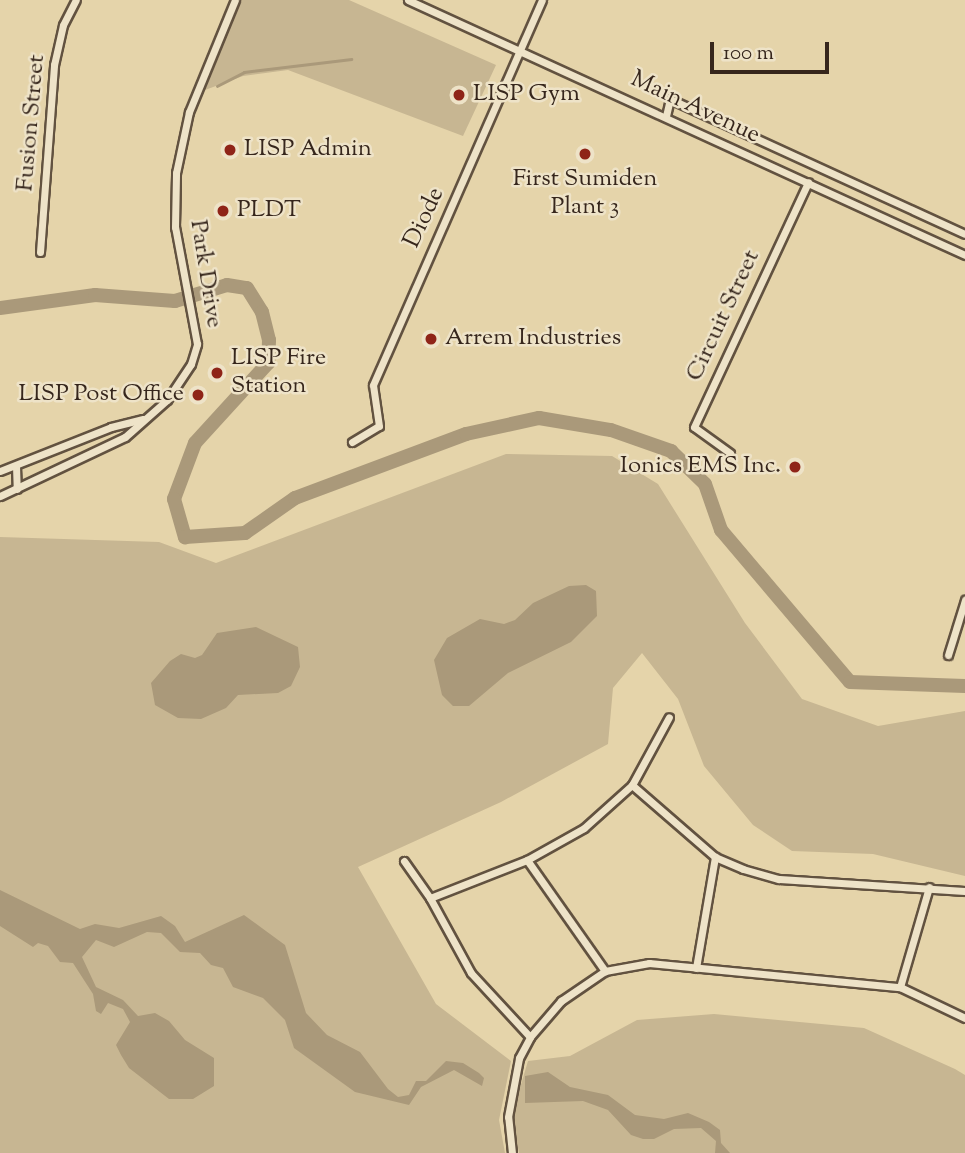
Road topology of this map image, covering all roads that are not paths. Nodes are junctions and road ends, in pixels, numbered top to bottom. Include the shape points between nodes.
1 (76, 0) edge
2 (235, 0) edge
3 (408, 0) edge
4 (542, 0) edge
5 (519, 48) junction
6 (666, 116) junction
7 (808, 182) junction
8 (965, 234) edge
9 (40, 252) dead end
10 (965, 255) edge
11 (144, 419) junction
12 (352, 442) dead end
13 (730, 453) dead end
14 (16, 466) junction
15 (0, 471) edge
16 (17, 489) junction
17 (0, 496) edge
18 (965, 600) edge
19 (948, 655) dead end
20 (669, 717) dead end
21 (632, 785) junction
22 (715, 857) junction
23 (527, 860) junction
24 (404, 861) dead end
25 (929, 887) junction
26 (965, 891) edge
27 (430, 898) junction
28 (696, 968) junction
29 (604, 971) junction
30 (900, 987) junction
31 (965, 1018) edge
32 (530, 1037) junction
33 (512, 1153) edge

1 - 9 street, Fusion Street via 63,25 54,65
2 - 11 street, Park Drive via 207,63 179,150 175,226 197,344 191,364 167,400
3 - 5 street, Main Avenue
4 - 5 street, Diode
5 - 6 street, Main Avenue
5 - 12 street, Diode via 373,385 379,426
6 - 7 street, Main Avenue
6 - 8 street via 670,99
7 - 10 street, Main Avenue
7 - 13 street, Circuit Street via 694,427
11 - 14 street, Park Drive via 111,427
11 - 16 street, Park Drive via 103,449
14 - 15 street, Park Drive
14 - 16 street
16 - 17 street, Park Drive
18 - 19 street
20 - 21 street
21 - 22 street
21 - 23 street via 584,828
22 - 25 street via 779,879
22 - 28 street
23 - 27 street
23 - 29 street
24 - 27 street
25 - 26 street
25 - 30 street
27 - 32 street via 471,973
28 - 29 street via 649,963
28 - 30 street
29 - 32 street via 561,1001
30 - 31 street
32 - 33 street via 511,1086 508,1136

